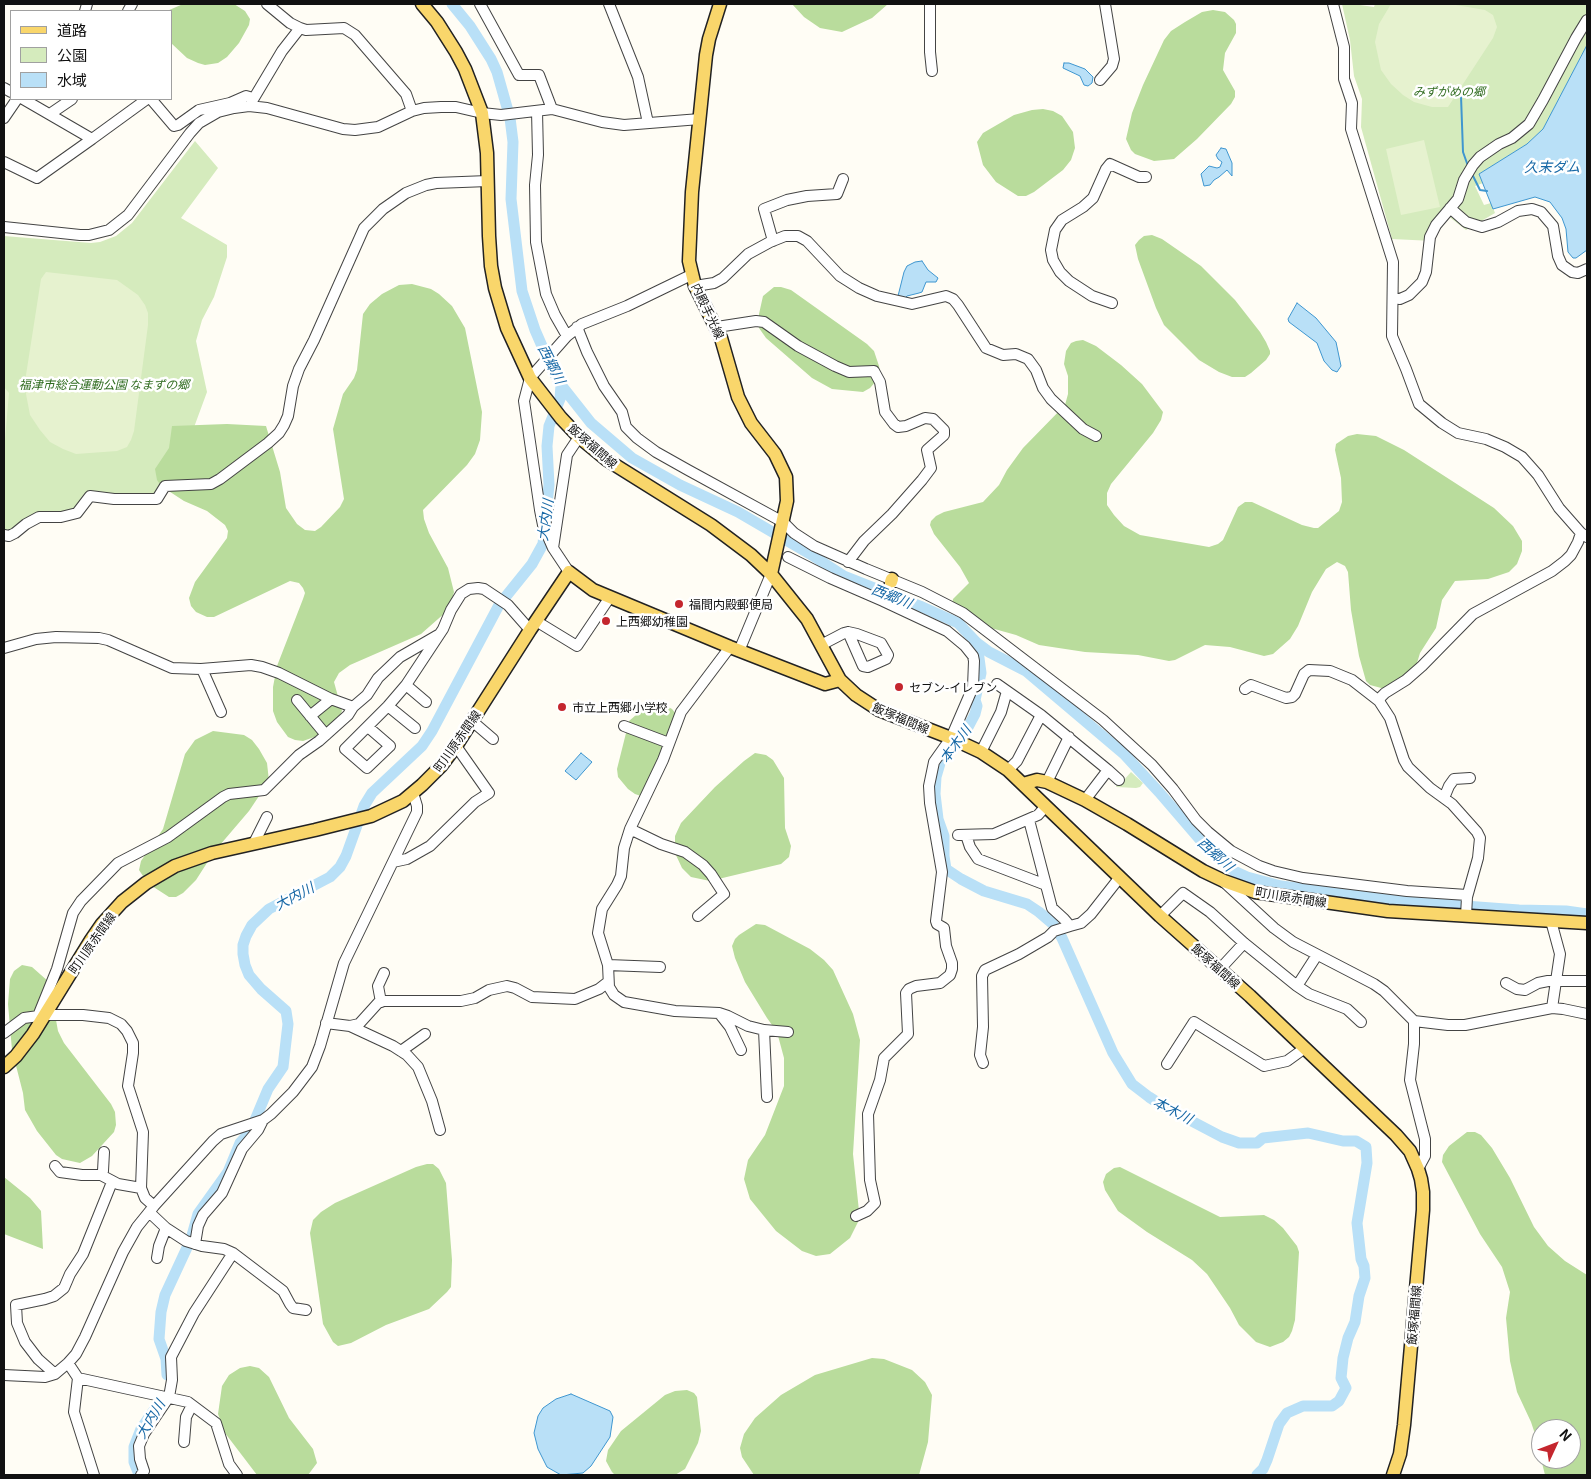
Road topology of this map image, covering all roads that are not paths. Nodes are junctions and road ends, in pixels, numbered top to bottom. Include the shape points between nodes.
1 (267, 4) edge
2 (422, 4) edge
3 (480, 4) edge
4 (609, 4) edge
5 (720, 4) edge
6 (930, 4) edge
7 (1105, 4) edge
8 (1333, 4) edge
9 (1587, 20) edge
10 (300, 28) junction
11 (932, 71) dead end
12 (1100, 80) dead end
13 (16, 100) edge
14 (25, 100) edge
15 (71, 100) edge
16 (148, 100) edge
17 (150, 100) edge
18 (251, 102) junction
19 (552, 109) junction
20 (412, 110) junction
21 (534, 111) junction
22 (482, 113) junction
23 (50, 114) junction
24 (4, 118) edge
25 (700, 119) junction
26 (648, 123) junction
27 (92, 139) junction
28 (4, 162) edge
29 (1146, 177) dead end
30 (843, 179) dead end
31 (488, 181) junction
32 (1450, 208) junction
33 (4, 227) edge
34 (773, 241) junction
35 (1587, 270) edge
36 (693, 281) junction
37 (1393, 298) junction
38 (1112, 303) dead end
39 (577, 327) junction
40 (717, 327) junction
41 (565, 338) junction
42 (530, 378) junction
43 (1096, 436) dead end
44 (580, 437) junction
45 (783, 523) junction
46 (4, 535) edge
47 (1584, 535) edge
48 (553, 548) junction
49 (788, 557) dead end
50 (848, 562) junction
51 (569, 572) junction
52 (771, 574) junction
53 (891, 581) junction
54 (610, 597) junction
55 (883, 599) junction
56 (533, 626) junction
57 (848, 632) dead end
58 (438, 636) junction
59 (820, 645) junction
60 (4, 648) edge
61 (734, 649) junction
62 (202, 669) junction
63 (840, 680) junction
64 (997, 684) dead end
65 (406, 685) junction
66 (1245, 689) dead end
67 (1007, 691) junction
68 (331, 699) junction
69 (297, 700) dead end
70 (1379, 701) junction
71 (426, 702) dead end
72 (388, 706) junction
73 (353, 707) junction
74 (221, 712) dead end
75 (1041, 715) junction
76 (310, 716) junction
77 (472, 721) junction
78 (624, 726) dead end
79 (368, 727) dead end
80 (415, 728) dead end
81 (326, 735) junction
82 (1069, 737) junction
83 (493, 739) dead end
84 (955, 740) junction
85 (669, 743) junction
86 (456, 746) junction
87 (981, 752) junction
88 (1008, 770) junction
89 (1108, 770) junction
90 (1470, 778) dead end
91 (1118, 780) dead end
92 (1047, 782) junction
93 (1023, 784) junction
94 (413, 793) junction
95 (1444, 798) junction
96 (1085, 800) junction
97 (1046, 806) junction
98 (267, 817) dead end
99 (1029, 820) junction
100 (630, 829) junction
101 (254, 843) junction
102 (393, 862) junction
103 (1120, 877) junction
104 (1224, 881) junction
105 (1046, 885) junction
106 (1467, 896) junction
107 (1466, 913) junction
108 (698, 916) dead end
109 (1160, 916) junction
110 (1551, 921) junction
111 (1587, 923) edge
112 (1067, 927) junction
113 (1244, 944) junction
114 (1317, 955) junction
115 (608, 965) junction
116 (660, 967) dead end
117 (1220, 969) junction
118 (384, 973) dead end
119 (1555, 980) junction
120 (1587, 981) edge
121 (608, 982) junction
122 (1506, 983) dead end
123 (1297, 986) junction
124 (381, 1002) junction
125 (1552, 1008) junction
126 (719, 1013) junction
127 (1587, 1014) edge
128 (42, 1016) junction
129 (1414, 1021) junction
130 (1361, 1022) dead end
131 (326, 1023) junction
132 (350, 1026) junction
133 (764, 1030) junction
134 (788, 1032) dead end
135 (4, 1033) edge
136 (425, 1034) dead end
137 (1305, 1048) junction
138 (741, 1050) dead end
139 (401, 1051) junction
140 (983, 1063) dead end
141 (1167, 1064) dead end
142 (4, 1068) edge
143 (767, 1097) dead end
144 (263, 1120) junction
145 (440, 1130) dead end
146 (104, 1152) dead end
147 (55, 1166) dead end
148 (1418, 1168) junction
149 (101, 1175) junction
150 (112, 1182) junction
151 (141, 1188) junction
152 (151, 1209) junction
153 (856, 1216) dead end
154 (166, 1228) junction
155 (195, 1244) junction
156 (234, 1253) junction
157 (157, 1258) dead end
158 (306, 1310) dead end
159 (68, 1363) junction
160 (55, 1374) junction
161 (4, 1375) edge
162 (78, 1378) junction
163 (169, 1397) junction
164 (192, 1404) junction
165 (184, 1442) dead end
166 (143, 1473) edge
167 (240, 1474) edge
168 (94, 1475) edge
169 (1393, 1475) edge

1 - 10 street
2 - 22 main road, 飯塚福間線 via 466,69
3 - 19 street via 519,75 539,75
4 - 26 street via 638,77
5 - 25 main road, 内殿手光線 via 706,55
6 - 11 street
7 - 12 street via 1114,59
8 - 37 street via 1344,47 1344,79 1352,103 1352,129 1393,262
9 - 32 street via 1529,124 1480,157
10 - 18 street
10 - 20 street via 344,28 355,35 406,94
13 - 24 street
14 - 23 street
15 - 23 street
16 - 27 street
17 - 18 street via 174,126 199,110 246,96
18 - 20 street via 355,130 378,127
18 - 33 street via 218,112 199,124 128,215 109,230 80,235
19 - 21 street
19 - 26 street via 610,123
20 - 22 street via 456,108
21 - 22 street via 501,115
21 - 41 street via 538,155 536,242 546,294
22 - 31 main road, 飯塚福間線
23 - 27 street
25 - 26 street
25 - 36 main road, 内殿手光線 via 691,211 689,261
27 - 28 street via 37,178
29 - 38 street via 1110,164 1093,198 1062,220 1055,230 1051,250 1060,272 1092,296
30 - 34 street via 837,194 787,200 764,209
31 - 42 main road, 飯塚福間線 via 489,236 495,288 507,328
31 - 46 street via 426,185 406,193 364,228 299,369 284,425 268,443 220,479 211,484 165,486 157,499 90,496 77,513 39,517 15,533
32 - 35 street via 1466,222 1482,227 1518,211 1532,209 1541,212 1553,226 1562,264 1572,272
32 - 37 street via 1430,237 1422,282 1409,295
34 - 36 street via 748,254 724,278 714,283
34 - 43 street via 785,236 803,238 840,276 877,296 912,304 946,296 953,299 986,348 1002,355 1016,354 1028,359 1050,399 1083,429
36 - 39 street
36 - 40 main road, 内殿手光線
37 - 47 street via 1392,336 1419,404 1458,433 1486,439 1522,457 1559,508
39 - 41 street
39 - 45 street via 604,386 622,412 626,427 656,452
40 - 45 main road, 内殿手光線 via 738,397 786,477 787,501
40 - 50 street via 764,322 798,346 842,369 849,372 874,371 880,382 885,412 894,424 906,426 926,418 933,419 944,430 944,435 927,450 930,468 922,480
41 - 42 street
42 - 44 main road, 飯塚福間線
42 - 48 street via 525,393 525,409 543,525
44 - 48 street via 567,454
44 - 52 main road, 飯塚福間線 via 623,471 711,525
45 - 50 street via 814,546
45 - 52 main road, 内殿手光線
47 - 70 street via 1565,561 1474,614 1422,666
48 - 51 street
49 - 55 street
50 - 53 street
51 - 54 main road via 587,586
51 - 56 main road, 町川原赤間線
52 - 59 main road, 飯塚福間線 via 807,619
52 - 61 street
53 - 55 street
53 - 106 street via 922,592 963,613 1103,720 1152,765 1208,832 1245,860 1303,878
54 - 56 street via 577,646
54 - 61 main road
55 - 84 street via 947,631 973,656 973,686
56 - 58 street via 508,605 478,588 461,594
56 - 77 main road, 町川原赤間線
57 - 59 street
58 - 65 street
58 - 73 street via 400,657
59 - 63 main road, 飯塚福間線
60 - 62 street via 42,639 99,638 172,668
61 - 63 main road via 825,684
61 - 85 street via 681,712
62 - 68 street via 237,665 262,667
62 - 74 street
63 - 84 main road, 飯塚福間線 via 862,700 880,710
64 - 67 street
65 - 71 street
65 - 72 street
66 - 70 street via 1251,685 1286,698 1292,697 1309,670 1330,672 1352,680
67 - 75 street
67 - 87 street via 1001,712
68 - 73 street
68 - 76 street
69 - 76 street
70 - 95 street via 1390,718 1408,767
72 - 79 street
72 - 80 street
73 - 81 street
75 - 82 street
75 - 88 street via 1017,761
76 - 81 street
77 - 83 street
77 - 86 main road, 町川原赤間線
78 - 85 street
81 - 128 street via 299,755 264,790 223,797 168,837 118,863 73,913
82 - 89 street
82 - 92 street
84 - 87 main road, 飯塚福間線
84 - 153 street via 934,762 929,786 942,872 936,924 944,928 952,969 940,983 916,986 906,994 908,1034 884,1058 868,1114 870,1180 875,1204
85 - 100 street
86 - 94 main road, 町川原赤間線
86 - 102 street via 489,793 475,802 430,846 407,859
87 - 88 main road, 飯塚福間線
88 - 93 main road, 飯塚福間線
89 - 91 street
89 - 96 street
90 - 95 street via 1454,779
92 - 93 main road via 1037,780
92 - 96 main road, 町川原赤間線
93 - 97 main road, 飯塚福間線
94 - 101 main road, 町川原赤間線 via 366,818
94 - 102 street via 417,812
95 - 106 street via 1480,838
96 - 104 main road, 町川原赤間線
97 - 99 street
97 - 103 main road, 飯塚福間線
98 - 101 street
99 - 105 street
99 - 105 street via 994,834 962,835 978,859
100 - 108 street via 685,852 711,874 724,894
100 - 115 street via 621,876 602,909 599,921 598,933
101 - 128 main road, 町川原赤間線 via 188,860 133,892 91,940
102 - 131 street via 344,963
103 - 109 main road, 飯塚福間線
103 - 112 street via 1091,914 1081,923
104 - 107 main road, 町川原赤間線 via 1254,892 1348,906 1388,911
104 - 114 street via 1274,928
105 - 112 street via 1052,908 1064,918
106 - 107 street
107 - 110 main road, 町川原赤間線
109 - 113 street via 1183,894 1210,912
109 - 117 main road, 飯塚福間線
110 - 111 main road, 町川原赤間線
110 - 119 street via 1560,954
112 - 140 street via 985,970 982,976 980,1055
113 - 117 street
113 - 123 street
114 - 123 street
114 - 129 street via 1374,984
115 - 116 street
115 - 121 street
117 - 137 main road, 飯塚福間線
118 - 124 street via 378,986
119 - 120 street
119 - 122 street via 1538,983 1525,990 1517,990
119 - 125 street
121 - 124 street via 575,999 532,997 507,986 461,1001
121 - 126 street via 614,995 624,1002 675,1011
123 - 130 street via 1347,1009
124 - 132 street via 359,1024
125 - 127 street
125 - 129 street via 1465,1025
126 - 133 street
126 - 138 street
128 - 135 street via 24,1018
128 - 142 main road, 町川原赤間線 via 25,1046
128 - 151 street via 109,1018 128,1031 133,1043 128,1086 143,1132
129 - 148 street via 1410,1080 1425,1139 1425,1156
131 - 132 street
131 - 144 street via 312,1067 278,1109
132 - 139 street
133 - 134 street
133 - 143 street
136 - 139 street
137 - 141 street via 1287,1061 1264,1066 1194,1022
137 - 148 main road, 飯塚福間線 via 1404,1143
139 - 145 street via 418,1067
144 - 152 street via 221,1134
144 - 155 street via 242,1149 222,1192 203,1216
146 - 149 street
147 - 149 street via 60,1172
148 - 169 main road, 飯塚福間線 via 1423,1210 1404,1425
149 - 150 street
150 - 151 street
150 - 160 street via 83,1254 64,1288 54,1296 16,1305 17,1323 25,1342
151 - 152 street
152 - 154 street
152 - 159 street via 122,1252 85,1337
154 - 155 street
154 - 157 street
155 - 156 street
156 - 158 street via 283,1290 293,1308
156 - 163 street via 194,1313 171,1357
159 - 160 street
159 - 162 street
160 - 161 street via 44,1377
162 - 163 street
162 - 168 street via 74,1412
163 - 164 street
163 - 166 street via 141,1439
164 - 165 street via 186,1416
164 - 167 street via 216,1423 229,1464

